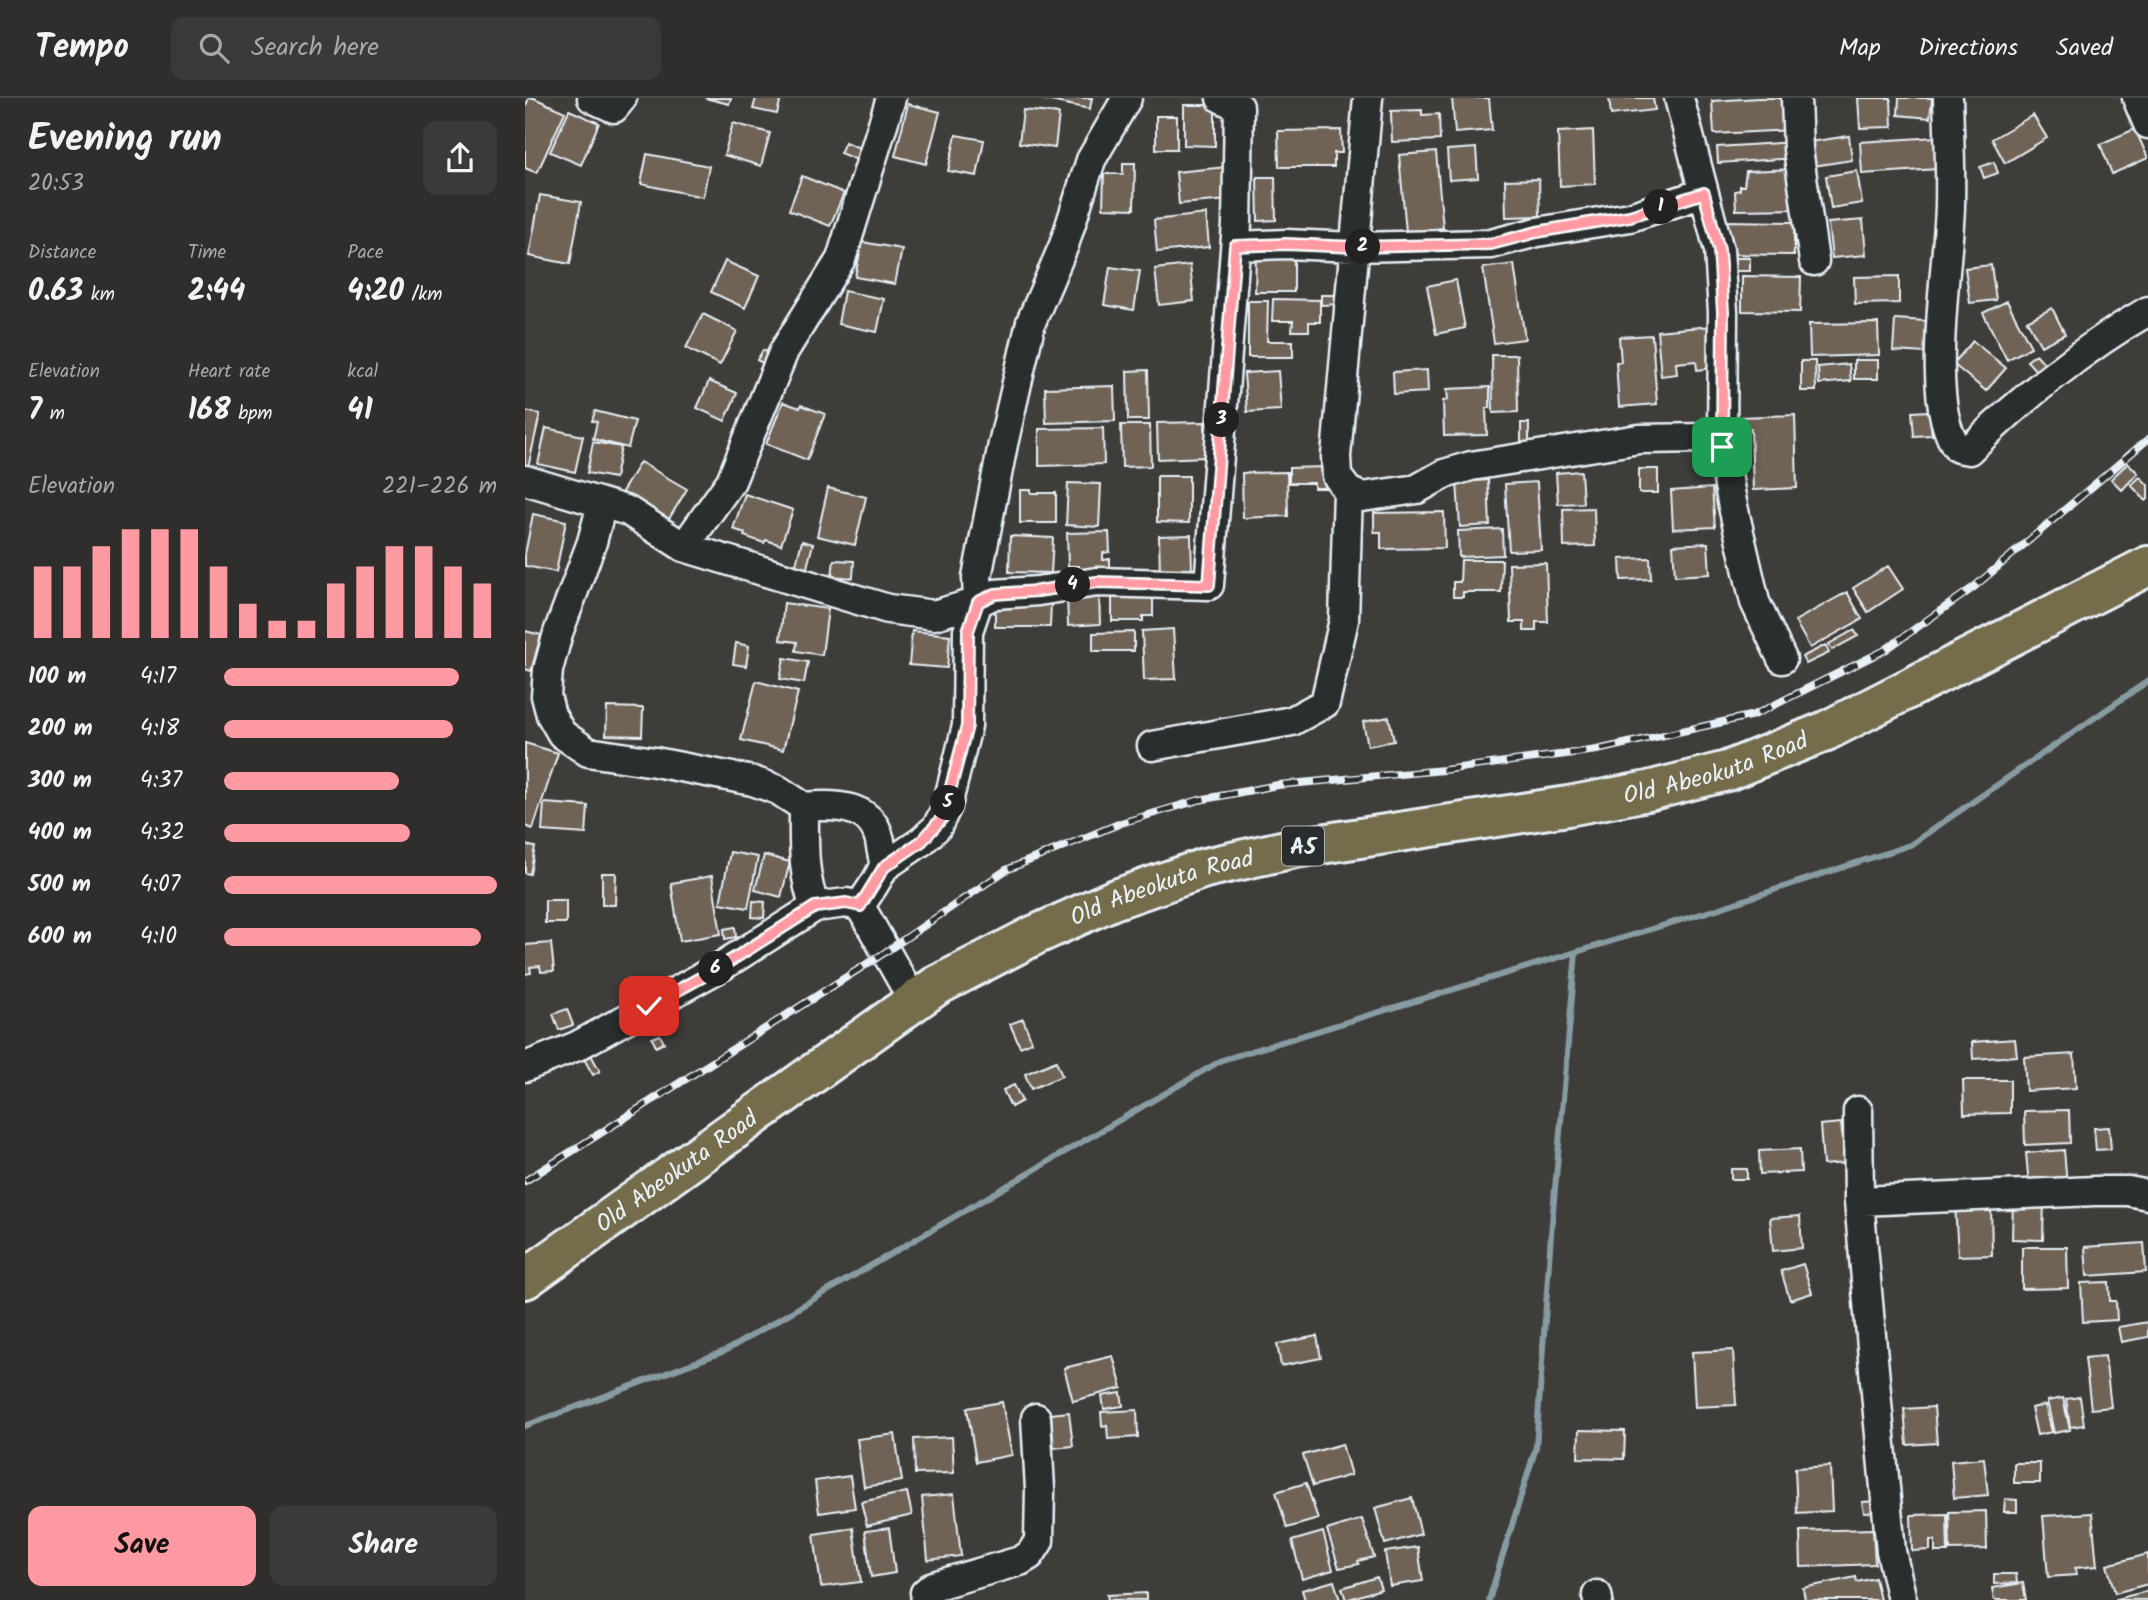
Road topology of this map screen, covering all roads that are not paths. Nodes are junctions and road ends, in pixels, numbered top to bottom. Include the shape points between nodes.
1 (592, 98) edge
2 (622, 98) edge
3 (891, 98) edge
4 (1127, 98) edge
5 (1221, 98) edge
6 (1368, 98) edge
7 (1679, 98) edge
8 (1796, 98) edge
9 (1948, 98) edge
10 (2137, 98) edge
11 (2148, 124) edge
12 (1704, 193) junction
13 (1235, 246) junction
14 (1355, 247) junction
15 (1814, 261) dead end
16 (2148, 311) edge
17 (1718, 434) junction
18 (525, 480) edge
19 (1348, 491) junction
20 (602, 503) junction
21 (684, 547) junction
22 (2148, 566) edge
23 (978, 602) junction
24 (1782, 659) dead end
25 (1152, 747) dead end
26 (804, 807) junction
27 (884, 867) junction
28 (860, 906) junction
29 (815, 907) junction
30 (914, 1002) junction
31 (525, 1068) edge
32 (1859, 1111) dead end
33 (2148, 1195) edge
34 (1860, 1201) junction
35 (525, 1279) edge
36 (1036, 1418) dead end
37 (926, 1600) edge
38 (1902, 1600) edge

1 - 2 street via 614,108
3 - 21 street via 841,259 784,351 730,481
4 - 23 street via 1091,160 1064,245 1031,322 977,577
5 - 13 street via 1239,107
6 - 14 street
7 - 12 street
8 - 15 street via 1798,149
9 - 16 street via 1950,205 1938,382 1945,426 1958,448 1969,450 2116,329
10 - 11 street
12 - 14 street via 1630,216 1491,244
12 - 17 street via 1719,250 1723,312
13 - 14 street
13 - 23 street via 1209,585 1097,582 995,594
14 - 19 street via 1336,456 1337,476
17 - 19 street via 1639,439 1471,466 1417,489 1362,497
17 - 24 street via 1755,602
18 - 20 street
19 - 25 street via 1344,620 1325,703 1291,722
20 - 21 street via 628,511
20 - 26 street via 548,670 546,696 562,734 588,752 753,781
21 - 23 street via 888,609 934,615
22 - 30 highway, Old Abeokuta Road / A5 via 1826,731 1727,771 1648,791 1295,848 1205,868 1113,900 1035,935
23 - 27 street via 968,631 967,726 947,806 937,827
26 - 27 street via 834,804 865,817 880,837
26 - 29 street via 804,857
27 - 28 street
28 - 29 street
28 - 30 street
29 - 31 street via 722,966 577,1046
30 - 35 highway, Old Abeokuta Road / A5
32 - 34 street
33 - 34 street via 2069,1192
34 - 38 street via 1891,1551
36 - 37 street via 1039,1541 1020,1561 933,1586 925,1593

